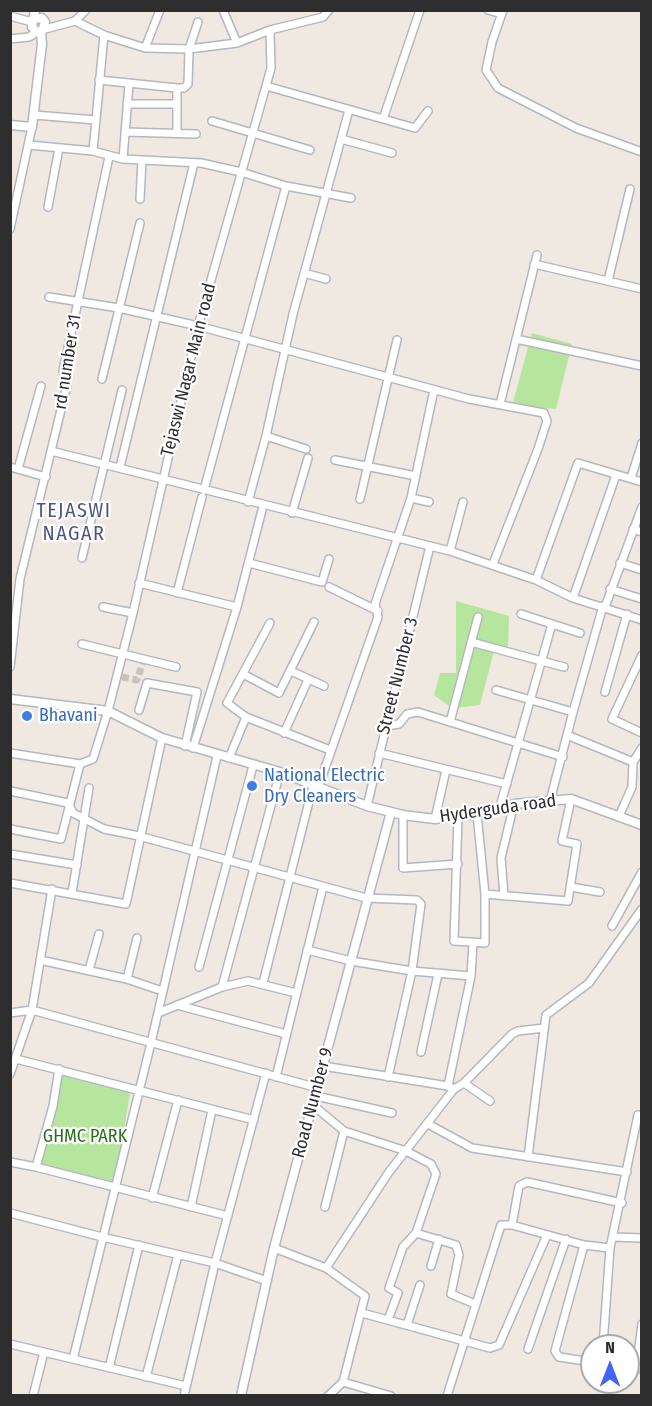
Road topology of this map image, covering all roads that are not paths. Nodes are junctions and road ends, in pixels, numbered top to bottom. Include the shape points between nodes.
1 (86, 10) edge
2 (160, 10) edge
3 (224, 10) edge
4 (329, 10) edge
5 (420, 10) edge
6 (488, 10) edge
7 (502, 12) edge
8 (10, 16) edge
9 (34, 17) edge
10 (75, 21) junction
11 (198, 22) dead end
12 (270, 30) junction
13 (41, 31) junction
14 (104, 35) junction
15 (10, 39) edge
16 (237, 43) junction
17 (145, 48) junction
18 (189, 49) junction
19 (99, 80) junction
20 (129, 84) junction
21 (266, 86) junction
22 (177, 88) junction
23 (127, 104) junction
24 (177, 104) junction
25 (349, 110) junction
26 (428, 111) dead end
27 (34, 115) junction
28 (383, 119) junction
29 (96, 120) junction
30 (212, 121) dead end
31 (10, 125) edge
32 (32, 127) junction
33 (124, 132) junction
34 (177, 133) junction
35 (196, 134) dead end
36 (254, 134) junction
37 (341, 139) junction
38 (29, 145) junction
39 (59, 148) junction
40 (310, 150) dead end
41 (93, 151) junction
42 (642, 152) edge
43 (392, 153) dead end
44 (109, 157) junction
45 (123, 159) junction
46 (142, 160) junction
47 (194, 163) junction
48 (241, 172) junction
49 (286, 186) junction
50 (630, 189) dead end
51 (326, 193) junction
52 (351, 198) dead end
53 (140, 199) dead end
54 (48, 207) dead end
55 (140, 223) dead end
56 (10, 229) edge
57 (537, 255) dead end
58 (534, 264) junction
59 (304, 273) junction
60 (326, 279) dead end
61 (608, 281) junction
62 (642, 289) edge
63 (50, 297) dead end
64 (78, 304) junction
65 (118, 308) junction
66 (158, 319) junction
67 (198, 326) junction
68 (516, 339) junction
69 (246, 340) junction
70 (397, 340) dead end
71 (286, 352) junction
72 (642, 366) edge
73 (386, 378) junction
74 (102, 379) dead end
75 (41, 386) dead end
76 (122, 390) dead end
77 (434, 390) junction
78 (500, 404) junction
79 (266, 436) junction
80 (642, 443) edge
81 (306, 449) dead end
82 (51, 451) junction
83 (308, 458) dead end
84 (335, 460) dead end
85 (104, 462) junction
86 (367, 466) junction
87 (120, 467) junction
88 (14, 468) edge
89 (616, 475) junction
90 (416, 476) junction
91 (46, 477) junction
92 (631, 478) junction
93 (162, 479) junction
94 (642, 482) edge
95 (203, 494) junction
96 (411, 498) junction
97 (360, 499) dead end
98 (248, 502) junction
99 (429, 502) dead end
100 (463, 502) dead end
101 (642, 507) edge
102 (262, 510) dead end
103 (292, 513) junction
104 (633, 529) junction
105 (642, 532) edge
106 (396, 536) junction
107 (430, 546) junction
108 (450, 551) junction
109 (82, 558) dead end
110 (329, 559) dead end
111 (249, 563) junction
112 (620, 563) junction
113 (493, 564) junction
114 (642, 570) edge
115 (536, 580) junction
116 (139, 583) junction
117 (329, 587) dead end
118 (610, 589) junction
119 (177, 593) junction
120 (573, 598) junction
121 (642, 599) edge
122 (103, 607) dead end
123 (237, 607) junction
124 (604, 607) junction
125 (378, 611) junction
126 (133, 613) junction
127 (521, 614) dead end
128 (627, 614) junction
129 (478, 617) dead end
130 (642, 620) edge
131 (270, 622) dead end
132 (314, 622) dead end
133 (552, 624) junction
134 (580, 633) dead end
135 (471, 642) junction
136 (82, 644) dead end
137 (123, 653) junction
138 (642, 655) edge
139 (542, 660) junction
140 (176, 667) dead end
141 (564, 667) dead end
142 (10, 668) edge
143 (291, 671) junction
144 (243, 674) junction
145 (308, 680) junction
146 (324, 686) dead end
147 (496, 690) dead end
148 (605, 692) dead end
149 (10, 699) edge
150 (531, 701) junction
151 (139, 710) dead end
152 (108, 711) junction
153 (573, 712) junction
154 (246, 717) junction
155 (450, 722) junction
156 (386, 726) junction
157 (284, 733) junction
158 (642, 733) edge
159 (567, 735) junction
160 (162, 738) junction
161 (518, 743) junction
162 (189, 747) junction
163 (642, 748) edge
164 (330, 750) junction
165 (10, 753) edge
166 (379, 753) junction
167 (218, 756) junction
168 (563, 757) junction
169 (229, 758) junction
170 (633, 762) junction
171 (80, 764) junction
172 (253, 766) junction
173 (446, 770) junction
174 (280, 772) junction
175 (507, 784) junction
176 (316, 787) junction
177 (89, 788) dead end
178 (10, 791) edge
179 (571, 799) junction
180 (550, 801) junction
181 (68, 803) junction
182 (514, 804) junction
183 (368, 806) junction
184 (499, 810) junction
185 (391, 812) junction
186 (477, 814) junction
187 (403, 815) junction
188 (619, 816) junction
189 (458, 817) junction
190 (435, 819) junction
191 (84, 821) junction
192 (642, 825) edge
193 (10, 829) edge
194 (139, 836) junction
195 (193, 851) junction
196 (10, 854) edge
197 (227, 862) junction
198 (458, 864) junction
199 (77, 866) junction
200 (254, 869) junction
201 (642, 872) edge
202 (289, 878) junction
203 (10, 883) edge
204 (323, 886) junction
205 (571, 887) junction
206 (52, 889) junction
207 (600, 892) dead end
208 (72, 893) junction
209 (485, 894) junction
210 (504, 896) junction
211 (366, 898) junction
212 (642, 909) edge
213 (612, 926) dead end
214 (99, 934) dead end
215 (137, 938) dead end
216 (473, 943) junction
217 (307, 950) junction
218 (40, 960) junction
219 (351, 962) junction
220 (199, 967) dead end
221 (89, 970) junction
222 (412, 971) junction
223 (438, 974) junction
224 (471, 976) junction
225 (127, 979) junction
226 (262, 983) junction
227 (222, 987) junction
228 (162, 991) junction
229 (296, 993) junction
230 (177, 1005) junction
231 (32, 1011) junction
232 (158, 1012) junction
233 (10, 1013) edge
234 (544, 1028) junction
235 (286, 1034) junction
236 (151, 1043) junction
237 (421, 1052) dead end
238 (15, 1059) junction
239 (323, 1066) junction
240 (59, 1069) junction
241 (266, 1073) junction
242 (10, 1074) edge
243 (276, 1077) junction
244 (388, 1077) junction
245 (464, 1083) junction
246 (451, 1088) junction
247 (140, 1090) junction
248 (317, 1092) junction
249 (178, 1100) junction
250 (490, 1101) dead end
251 (314, 1106) junction
252 (212, 1110) junction
253 (392, 1113) dead end
254 (638, 1115) dead end
255 (254, 1119) junction
256 (428, 1124) junction
257 (344, 1131) junction
258 (633, 1136) junction
259 (642, 1140) edge
260 (406, 1151) junction
261 (528, 1157) junction
262 (10, 1162) edge
263 (36, 1167) junction
264 (627, 1172) junction
265 (115, 1188) junction
266 (152, 1198) junction
267 (622, 1203) junction
268 (191, 1207) junction
269 (325, 1207) dead end
270 (10, 1213) edge
271 (228, 1215) junction
272 (512, 1225) junction
273 (416, 1233) junction
274 (547, 1235) junction
275 (613, 1237) junction
276 (102, 1238) junction
277 (642, 1238) edge
278 (439, 1239) junction
279 (566, 1239) junction
280 (139, 1245) junction
281 (584, 1245) junction
282 (274, 1248) junction
283 (610, 1248) junction
284 (178, 1255) junction
285 (215, 1263) junction
286 (431, 1266) dead end
287 (326, 1268) junction
288 (267, 1281) junction
289 (420, 1285) dead end
290 (475, 1304) junction
291 (362, 1313) junction
292 (388, 1320) junction
293 (407, 1325) junction
294 (604, 1334) edge
295 (464, 1341) junction
296 (10, 1344) edge
297 (528, 1349) dead end
298 (44, 1352) junction
299 (73, 1359) junction
300 (580, 1360) edge
301 (109, 1368) junction
302 (146, 1377) junction
303 (343, 1382) junction
304 (186, 1386) junction
305 (367, 1392) edge
306 (33, 1395) edge
307 (184, 1395) edge
308 (241, 1395) edge
309 (328, 1395) edge
310 (391, 1395) edge
311 (447, 1395) edge

1 - 10 street
2 - 17 street
3 - 16 street
4 - 12 street via 323,17
5 - 28 street
6 - 7 street
7 - 42 street via 486,70 498,88 576,128
8 - 9 street
9 - 13 street via 32,27
9 - 13 street via 44,20
10 - 13 street
10 - 14 street
11 - 18 street
12 - 16 street
12 - 21 street, Tejaswi Nagar Main road
13 - 15 street
13 - 27 street
14 - 17 street
14 - 19 street
16 - 18 street
17 - 18 street
18 - 22 street via 188,84
19 - 20 street
19 - 29 street
20 - 22 street
20 - 23 street
21 - 25 street
21 - 36 street, Tejaswi Nagar Main road
22 - 24 street
23 - 24 street
23 - 33 street
24 - 34 street
25 - 28 street
25 - 37 street
26 - 28 street via 415,128
27 - 29 street
27 - 32 street
29 - 41 street
30 - 36 street
31 - 32 street
32 - 38 street
33 - 34 street
33 - 45 street
34 - 35 street
36 - 40 street
36 - 48 street, Tejaswi Nagar Main road
37 - 43 street
37 - 51 street
38 - 39 street
38 - 56 street
39 - 41 street
39 - 54 street
41 - 44 street
44 - 45 street
44 - 64 street, rd number 31
45 - 46 street
46 - 47 street
46 - 53 street
47 - 48 street
47 - 66 street
48 - 49 street
48 - 67 street, Tejaswi Nagar Main road
49 - 51 street
49 - 69 street
50 - 61 street
51 - 52 street
51 - 59 street
55 - 65 street
57 - 58 street
58 - 61 street
58 - 68 street
59 - 60 street
59 - 71 street
61 - 62 street
63 - 64 street
64 - 65 street
64 - 82 street, rd number 31 via 63,371 67,384
65 - 66 street
65 - 74 street
66 - 67 street
66 - 87 street
67 - 69 street
67 - 93 street, Tejaswi Nagar Main road
68 - 72 street
68 - 78 street
69 - 71 street
69 - 95 street
70 - 73 street
71 - 73 street
71 - 79 street
73 - 77 street
73 - 86 street
75 - 88 street
76 - 85 street
77 - 78 street
77 - 90 street
78 - 113 street via 544,413 547,421
79 - 81 street
79 - 98 street
80 - 92 street
82 - 85 street
82 - 91 street, rd number 31
83 - 103 street
84 - 86 street
85 - 87 street
85 - 109 street
86 - 90 street
86 - 97 street
87 - 93 street
88 - 91 street
89 - 92 street
89 - 115 street via 583,463 576,466
89 - 120 street
90 - 96 street
91 - 142 street, rd number 31 via 20,579
92 - 94 street
93 - 95 street
93 - 116 street, Tejaswi Nagar Main road
95 - 98 street
95 - 119 street
96 - 99 street
96 - 106 street
98 - 103 street
100 - 108 street
101 - 104 street
102 - 111 street
103 - 106 street
104 - 105 street
104 - 112 street
106 - 107 street
106 - 125 street via 375,604
107 - 108 street
107 - 156 street, Street Number 3
108 - 113 street
110 - 111 street via 322,582
111 - 123 street
112 - 114 street
112 - 118 street
113 - 115 street
115 - 120 street
116 - 119 street
116 - 126 street, Tejaswi Nagar Main road
117 - 125 street
118 - 121 street
118 - 124 street
119 - 123 street
120 - 124 street
122 - 126 street
123 - 162 street
124 - 128 street
124 - 153 street
125 - 164 street
126 - 137 street, Tejaswi Nagar Main road
127 - 133 street
128 - 130 street
128 - 148 street
129 - 135 street
131 - 144 street
132 - 143 street
133 - 134 street
133 - 139 street
135 - 139 street
135 - 155 street
136 - 137 street
137 - 140 street
137 - 152 street, Tejaswi Nagar Main road
138 - 158 street via 612,719
139 - 141 street
139 - 150 street
143 - 144 street via 279,693
143 - 145 street
144 - 154 street via 227,704
145 - 146 street
145 - 157 street
147 - 150 street
149 - 152 street, Hyderguda road
150 - 153 street
150 - 161 street
151 - 162 street via 147,683 197,692
152 - 160 street, Hyderguda road
152 - 171 street, Tejaswi Nagar Main road via 93,759
153 - 159 street
154 - 157 street
154 - 169 street
155 - 156 street via 413,711 399,724
155 - 161 street
156 - 166 street, Street Number 3
157 - 164 street
159 - 168 street
159 - 170 street
160 - 162 street, Hyderguda road
160 - 194 street
161 - 168 street
161 - 175 street
162 - 167 street, Hyderguda road
163 - 170 street
164 - 176 street
165 - 171 street
166 - 173 street
166 - 183 street, Street Number 3
167 - 169 street, Hyderguda road
167 - 195 street
168 - 180 street
169 - 172 street, Hyderguda road
170 - 188 street via 632,787
171 - 181 street
172 - 174 street, Hyderguda road
172 - 197 street
173 - 175 street
173 - 190 street
174 - 176 street, Hyderguda road
174 - 200 street
175 - 184 street
176 - 183 street, Hyderguda road
176 - 202 street
177 - 191 street
178 - 181 street
179 - 180 street, Hyderguda road
179 - 188 street, Hyderguda road
179 - 205 street via 562,841 577,844
180 - 182 street, Hyderguda road
181 - 191 street
181 - 193 street via 61,839
182 - 184 street, Hyderguda road
182 - 210 street via 501,858
183 - 185 street, Hyderguda road
184 - 186 street, Hyderguda road
185 - 187 street, Hyderguda road
185 - 211 street, Road Number 9
186 - 189 street, Hyderguda road
186 - 209 street
187 - 190 street, Hyderguda road
187 - 198 street via 403,868
188 - 192 street, Hyderguda road
189 - 190 street, Hyderguda road
189 - 198 street
191 - 194 street
191 - 199 street
194 - 195 street
194 - 208 street via 126,904
195 - 197 street
195 - 228 street
196 - 199 street
197 - 200 street
197 - 220 street
198 - 216 street via 454,941
199 - 208 street
200 - 202 street
200 - 227 street
201 - 213 street
202 - 204 street
202 - 226 street
203 - 206 street
204 - 211 street
204 - 217 street
205 - 207 street
205 - 210 street via 568,901
206 - 208 street
206 - 218 street
209 - 210 street
209 - 216 street via 484,943
211 - 219 street, Road Number 9
211 - 222 street via 417,900 421,904
212 - 234 street via 589,983 546,1015
214 - 221 street
215 - 225 street
216 - 224 street
217 - 219 street
217 - 229 street
218 - 221 street
218 - 231 street
219 - 222 street
219 - 239 street, Road Number 9
221 - 225 street
222 - 223 street
222 - 244 street
223 - 224 street
223 - 237 street
224 - 246 street
225 - 228 street
226 - 227 street via 248,981
226 - 229 street
227 - 230 street
228 - 232 street
229 - 235 street
230 - 232 street
230 - 235 street
231 - 233 street
231 - 236 street
231 - 238 street
232 - 236 street
234 - 245 street via 512,1035
234 - 261 street
235 - 243 street
236 - 241 street
236 - 247 street
238 - 240 street
238 - 242 street
239 - 244 street
239 - 248 street, Road Number 9
240 - 247 street
240 - 263 street
241 - 243 street
241 - 255 street
243 - 248 street
244 - 246 street
245 - 246 street
245 - 250 street
246 - 256 street
247 - 249 street
247 - 265 street
248 - 251 street, Road Number 9
248 - 253 street
249 - 252 street
249 - 266 street
251 - 257 street
251 - 282 street, Road Number 9
252 - 255 street
252 - 268 street
254 - 258 street
255 - 271 street
256 - 260 street
256 - 261 street via 472,1148
257 - 260 street
257 - 269 street
258 - 259 street
258 - 264 street
260 - 273 street via 431,1164 436,1174
260 - 287 street
261 - 264 street
262 - 263 street
263 - 265 street
264 - 267 street
265 - 266 street
265 - 276 street
266 - 268 street
267 - 272 street via 527,1182 519,1186
267 - 275 street
268 - 271 street
270 - 276 street
271 - 285 street
272 - 274 street
272 - 290 street via 501,1225 498,1231
273 - 278 street
273 - 292 street via 404,1247 389,1288 398,1293
274 - 279 street
274 - 295 street via 499,1345 490,1348
275 - 277 street
275 - 283 street
276 - 280 street
276 - 299 street
278 - 286 street
278 - 290 street via 456,1245 459,1255 451,1294
279 - 281 street
279 - 297 street
280 - 284 street
280 - 301 street
281 - 283 street
281 - 300 street via 555,1351 559,1357
282 - 287 street
282 - 288 street, Road Number 9
283 - 294 street
284 - 285 street
284 - 302 street
285 - 288 street
285 - 304 street
287 - 291 street via 363,1293
288 - 308 street, Road Number 9
289 - 293 street
290 - 295 street
291 - 292 street
291 - 303 street
292 - 293 street
293 - 295 street
295 - 311 street
296 - 298 street
298 - 299 street
298 - 306 street
299 - 301 street
301 - 302 street
302 - 304 street
303 - 305 street
303 - 309 street
304 - 307 street
305 - 310 street

